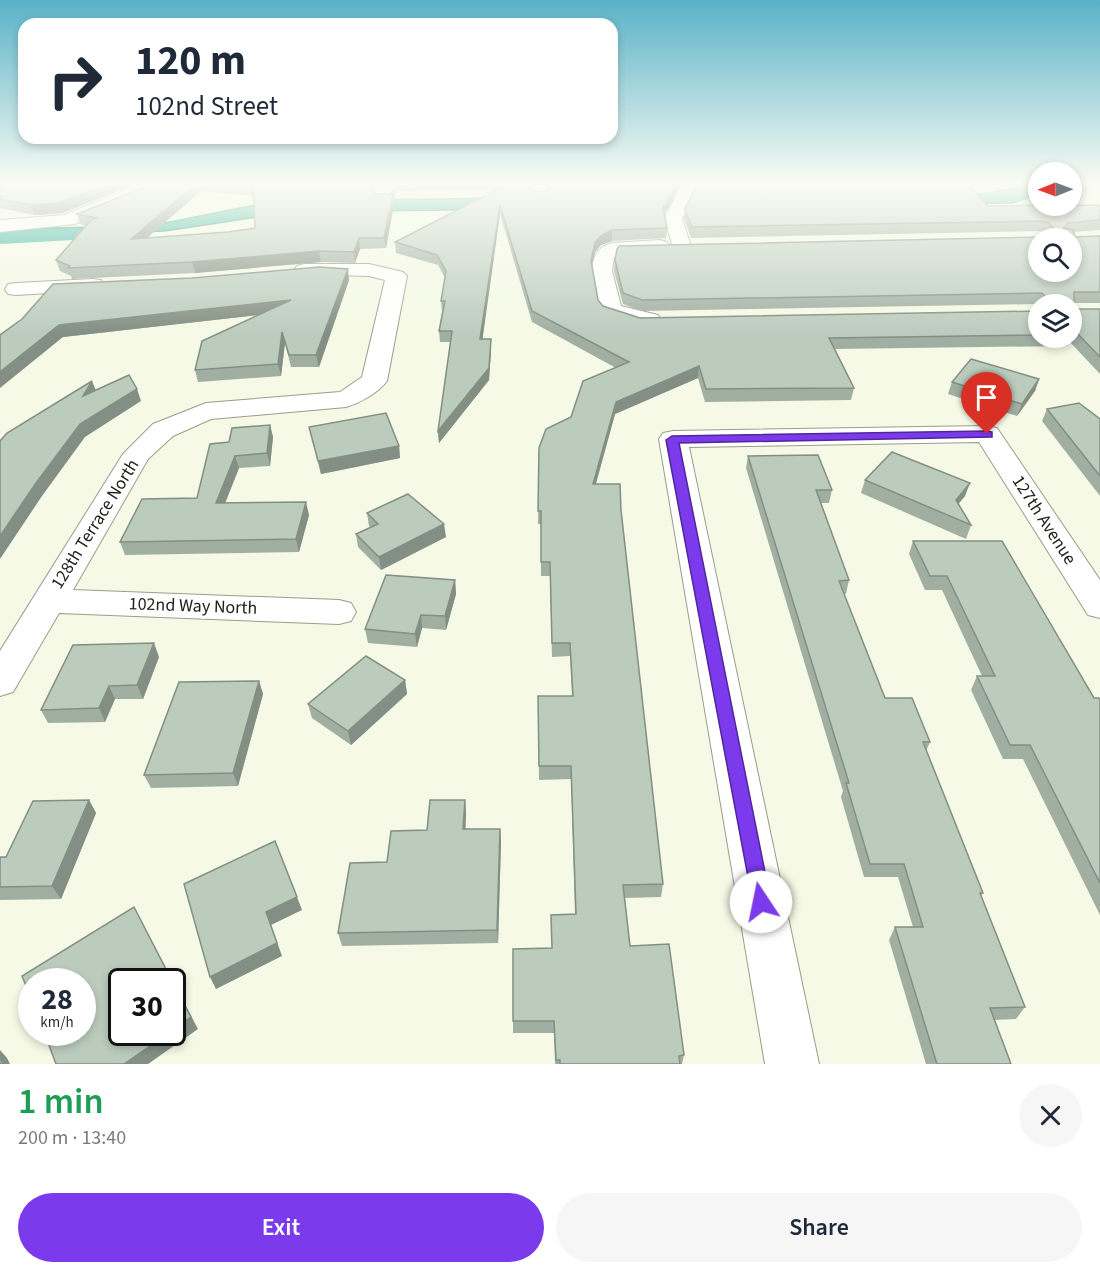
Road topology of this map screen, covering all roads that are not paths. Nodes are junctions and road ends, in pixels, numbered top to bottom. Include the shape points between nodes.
1 (678, 235) edge
2 (681, 246) junction
3 (705, 246) edge
4 (286, 272) edge
5 (112, 285) edge
6 (5, 291) edge
7 (674, 319) edge
8 (48, 601) junction
9 (1100, 606) edge
10 (339, 612) dead end
11 (0, 682) edge
12 (792, 1064) edge

1 - 2 street
2 - 3 street
2 - 7 street via 612,249 604,256 602,271 612,310 639,320
4 - 8 street, 128th Terrace North via 369,270 396,276 374,381 346,399 206,411 163,430 137,454
5 - 6 street
8 - 10 street, 102nd Way North
8 - 11 street, 128th Terrace North
9 - 12 street, 127th Avenue via 987,434 672,440

